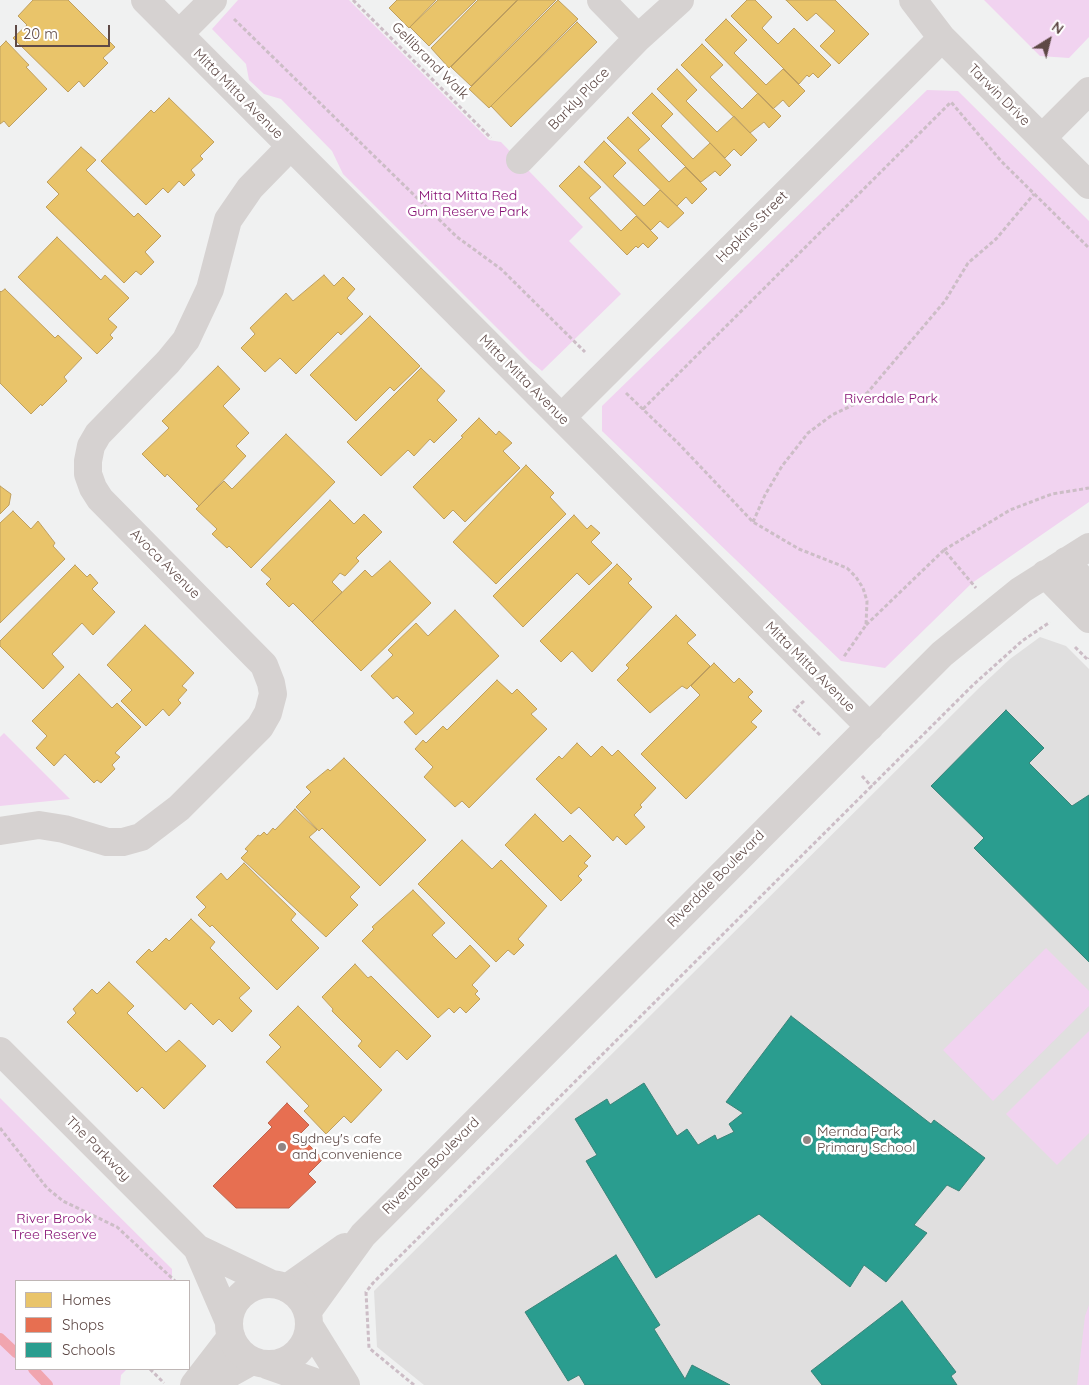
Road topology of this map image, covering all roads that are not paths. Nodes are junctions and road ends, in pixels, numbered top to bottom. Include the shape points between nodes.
1 (145, 0) edge
2 (601, 0) edge
3 (680, 0) edge
4 (913, 0) edge
5 (223, 9) edge
6 (179, 34) junction
7 (638, 38) junction
8 (942, 38) junction
9 (1089, 91) edge
10 (1042, 138) junction
11 (290, 147) junction
12 (520, 160) dead end
13 (1089, 186) edge
14 (562, 417) junction
15 (1089, 547) edge
16 (1055, 568) junction
17 (1089, 588) edge
18 (1089, 619) edge
19 (870, 726) junction
20 (0, 831) edge
21 (0, 1051) edge
22 (362, 1235) junction
23 (197, 1248) junction
24 (280, 1286) junction
25 (309, 1319) junction
26 (230, 1330) junction
27 (259, 1363) junction
28 (194, 1385) edge
29 (209, 1385) edge
30 (323, 1385) edge
31 (346, 1385) edge

1 - 6 street
2 - 7 street
3 - 7 street, Barkly Place
4 - 8 street, Tarwin Drive
5 - 6 street
6 - 11 street, Mitta Mitta Avenue
7 - 12 street, Barkly Place
8 - 10 street, Tarwin Drive
8 - 14 street, Hopkins Street
9 - 10 street
10 - 13 street, Tarwin Drive
11 - 14 street, Mitta Mitta Avenue
11 - 20 street, Avoca Avenue via 250,188 231,214 210,289 186,340 98,434 88,461 88,474 100,499 264,665 272,688 268,713 260,727 179,808 141,837 107,842 38,825
14 - 19 street, Mitta Mitta Avenue
15 - 16 street, Riverdale Boulevard
16 - 17 street
16 - 18 street
16 - 19 street, Riverdale Boulevard via 994,610 942,654
19 - 22 street, Riverdale Boulevard
21 - 23 street, The Parkway
22 - 24 street, Riverdale Boulevard
22 - 25 street, Riverdale Boulevard
23 - 24 street, The Parkway
23 - 26 street, The Parkway
24 - 25 street via 299,1298
24 - 26 street via 259,1285 248,1290 232,1310
25 - 27 street via 307,1339 301,1350 280,1364
25 - 31 street
26 - 27 street via 236,1347
26 - 28 street
27 - 29 street
27 - 30 street

